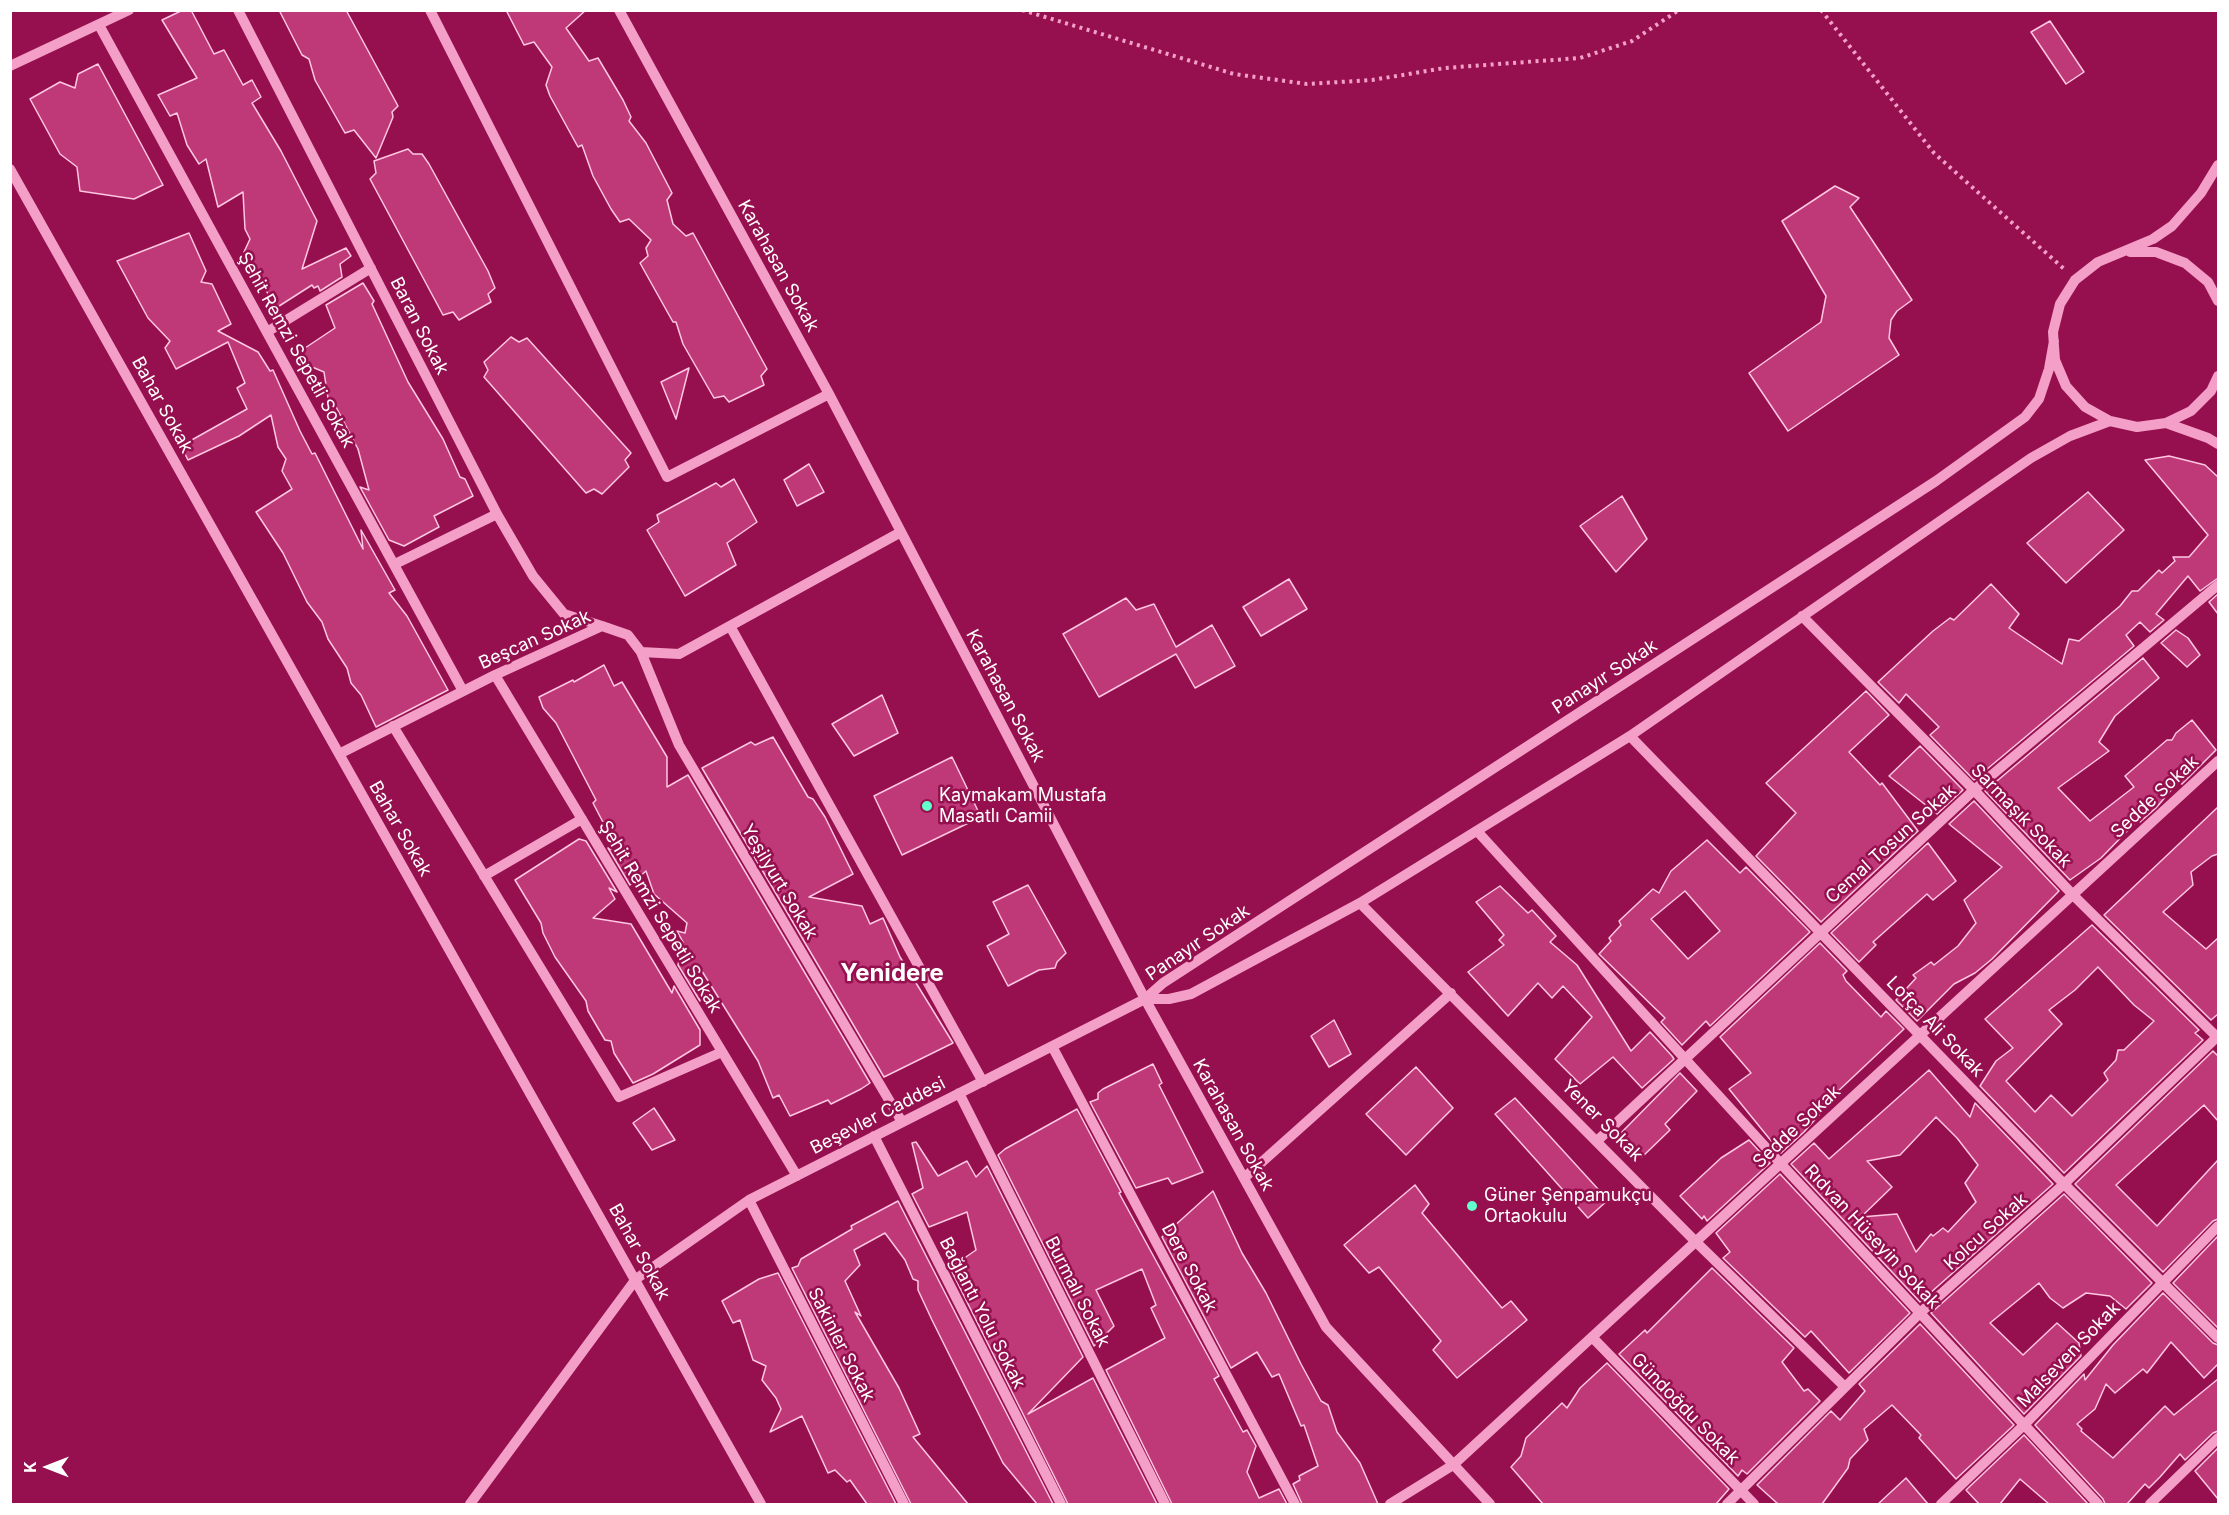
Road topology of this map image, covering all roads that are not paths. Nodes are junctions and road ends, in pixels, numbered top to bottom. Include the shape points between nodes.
1 (129, 10) edge
2 (238, 10) edge
3 (430, 10) edge
4 (619, 10) edge
5 (99, 25) junction
6 (10, 66) edge
7 (2218, 165) edge
8 (10, 169) edge
9 (2127, 252) junction
10 (371, 268) junction
11 (2218, 301) edge
12 (267, 332) junction
13 (2054, 340) junction
14 (2218, 376) edge
15 (829, 394) junction
16 (2110, 421) junction
17 (2166, 423) junction
18 (2218, 444) edge
19 (497, 514) junction
20 (901, 532) junction
21 (395, 564) junction
22 (2218, 585) edge
23 (1802, 616) junction
24 (602, 626) junction
25 (730, 626) junction
26 (640, 652) junction
27 (495, 675) junction
28 (463, 691) junction
29 (393, 726) junction
30 (1630, 736) junction
31 (339, 754) junction
32 (2218, 761) edge
33 (1974, 790) junction
34 (582, 819) junction
35 (1477, 831) junction
36 (484, 876) junction
37 (2073, 895) junction
38 (1360, 903) junction
39 (1821, 930) junction
40 (1451, 993) junction
41 (1145, 999) junction
42 (1920, 1036) junction
43 (2218, 1037) edge
44 (1053, 1048) junction
45 (722, 1052) junction
46 (1686, 1059) junction
47 (983, 1082) junction
48 (959, 1094) junction
49 (902, 1122) junction
50 (874, 1136) junction
51 (1598, 1140) junction
52 (1781, 1164) junction
53 (797, 1176) junction
54 (1244, 1178) junction
55 (2064, 1184) junction
56 (749, 1200) junction
57 (2218, 1226) edge
58 (1696, 1242) junction
59 (636, 1279) junction
60 (2163, 1282) junction
61 (1921, 1312) junction
62 (1592, 1337) junction
63 (2218, 1338) edge
64 (1845, 1387) junction
65 (2024, 1425) junction
66 (2218, 1438) edge
67 (1453, 1465) junction
68 (1741, 1490) junction
69 (1394, 1503) edge
70 (470, 1504) edge
71 (761, 1504) edge
72 (904, 1504) edge
73 (1061, 1504) edge
74 (1165, 1504) edge
75 (1295, 1504) edge
76 (1490, 1504) edge
77 (1727, 1504) edge
78 (1754, 1504) edge
79 (1941, 1504) edge
80 (2098, 1504) edge
81 (2150, 1504) edge

1 - 5 street
2 - 10 street, Baran Sokak
3 - 15 street via 666,477
4 - 15 street, Karahasan Sokak
5 - 6 street
5 - 12 street, Şehit Remzi Sepetli Sokak
7 - 9 street via 2201,193 2172,226
8 - 31 street, Bahar Sokak
9 - 11 street via 2157,252 2185,263 2208,282
9 - 13 street, Panayır Sokak via 2098,262 2075,280 2060,304
10 - 12 street
10 - 19 street, Baran Sokak
12 - 21 street, Şehit Remzi Sepetli Sokak
13 - 16 street via 2055,360 2066,386 2085,407
13 - 41 street, Panayır Sokak via 2039,399 2025,417 1936,481 1163,983
14 - 17 street via 2211,391 2191,411
15 - 20 street, Karahasan Sokak
16 - 17 street via 2138,427
16 - 23 street, Panayır Sokak via 2070,436 2031,458
17 - 18 street
19 - 21 street
19 - 24 street, Baran Sokak via 533,576 564,614
20 - 25 street
20 - 41 street, Karahasan Sokak
21 - 28 street, Şehit Remzi Sepetli Sokak
22 - 33 street, Cemal Tosun Sokak
23 - 30 street, Panayır Sokak
23 - 33 street, Sarmaşık Sokak
24 - 26 street, Beşcan Sokak via 628,635
24 - 27 street, Beşcan Sokak
25 - 26 street via 679,654
25 - 47 street
26 - 49 street, Yeşilyurt Sokak via 680,746
27 - 28 street, Beşcan Sokak
27 - 34 street, Şehit Remzi Sepetli Sokak
28 - 29 street, Beşcan Sokak
29 - 31 street, Beşcan Sokak
29 - 36 street
30 - 35 street, Panayır Sokak
30 - 39 street, Lofça Ali Sokak
31 - 59 street, Bahar Sokak
32 - 37 street, Sedde Sokak
33 - 37 street, Sarmaşık Sokak
33 - 39 street, Cemal Tosun Sokak
34 - 36 street
34 - 45 street, Şehit Remzi Sepetli Sokak
35 - 38 street, Panayır Sokak
35 - 46 street, Rıdvan Hüseyin Sokak
36 - 45 street via 619,1097
37 - 42 street, Sedde Sokak
37 - 43 street, Sarmaşık Sokak
38 - 40 street, Yener Sokak
38 - 41 street, Panayır Sokak via 1191,994
39 - 42 street, Lofça Ali Sokak
39 - 46 street, Cemal Tosun Sokak
40 - 51 street, Yener Sokak
40 - 54 street
41 - 44 street, Beşevler Caddesi
41 - 54 street, Karahasan Sokak
42 - 52 street, Sedde Sokak
42 - 55 street, Lofça Ali Sokak
43 - 55 street, Kolcu Sokak
44 - 47 street, Beşevler Caddesi
44 - 75 street, Dere Sokak
45 - 53 street, Şehit Remzi Sepetli Sokak
46 - 51 street, Cemal Tosun Sokak
46 - 52 street, Rıdvan Hüseyin Sokak
47 - 48 street, Beşevler Caddesi
48 - 49 street, Beşevler Caddesi
48 - 74 street, Burmalı Sokak
49 - 50 street, Beşevler Caddesi
50 - 53 street, Beşevler Caddesi
50 - 73 street, Bağlantı Yolu Sokak
51 - 58 street, Yener Sokak
52 - 58 street, Sedde Sokak
52 - 61 street, Rıdvan Hüseyin Sokak
53 - 56 street, Beşevler Caddesi
54 - 67 street, Karahasan Sokak via 1326,1327
55 - 60 street, Lofça Ali Sokak
55 - 61 street, Kolcu Sokak
56 - 59 street, Beşevler Caddesi
56 - 72 street, Sakinler Sokak
57 - 60 street, Malseven Sokak
58 - 62 street, Sedde Sokak
58 - 64 street, Yener Sokak
59 - 70 street, Beşevler Caddesi
59 - 71 street, Bahar Sokak
60 - 63 street, Lofça Ali Sokak
60 - 65 street, Malseven Sokak
61 - 64 street, Kolcu Sokak
61 - 65 street, Rıdvan Hüseyin Sokak
62 - 67 street, Sedde Sokak
62 - 68 street, Gündoğdu Sokak
64 - 68 street, Kolcu Sokak
65 - 79 street, Malseven Sokak
65 - 80 street, Rıdvan Hüseyin Sokak
66 - 81 street
67 - 69 street, Sedde Sokak
67 - 76 street, Karahasan Sokak
68 - 77 street, Kolcu Sokak
68 - 78 street, Gündoğdu Sokak

